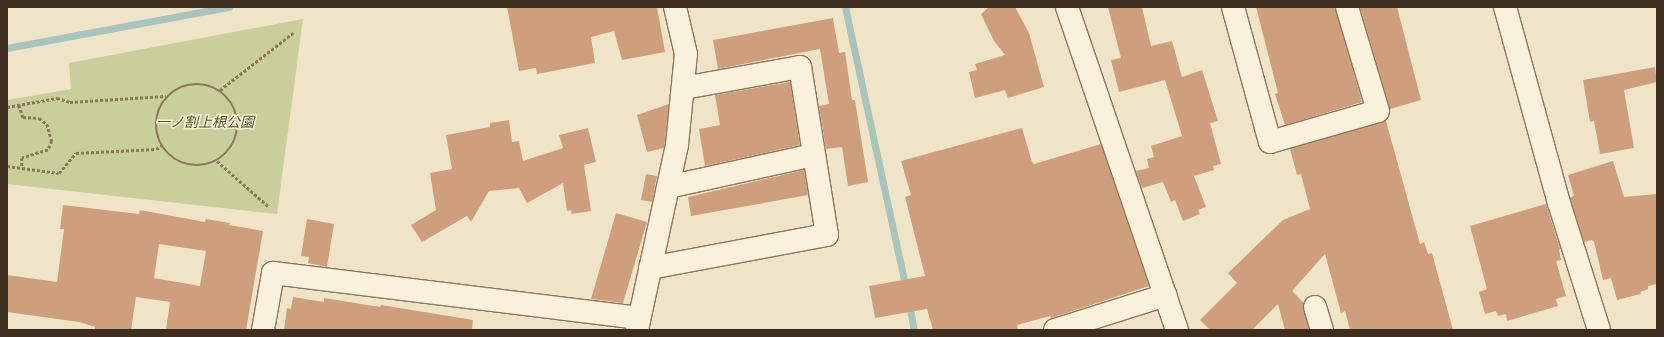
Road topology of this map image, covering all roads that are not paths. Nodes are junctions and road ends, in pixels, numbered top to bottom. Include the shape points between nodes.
1 (675, 7) edge
2 (1067, 7) edge
3 (1233, 7) edge
4 (1347, 7) edge
5 (1505, 7) edge
6 (683, 88) junction
7 (814, 155) junction
8 (668, 187) junction
9 (650, 268) junction
10 (1166, 295) junction
11 (1315, 307) dead end
12 (638, 324) edge
13 (263, 330) edge
14 (1056, 330) edge
15 (1177, 330) edge
16 (1322, 330) edge
17 (1599, 330) edge

1 - 6 street via 686,54
2 - 10 street
3 - 4 street via 1270,142 1378,111
5 - 17 street via 1559,203
6 - 7 street via 800,67
6 - 8 street via 677,145
7 - 8 street
7 - 9 street via 827,235
8 - 9 street
9 - 12 street
10 - 14 street
10 - 15 street
11 - 16 street
12 - 13 street via 273,273

